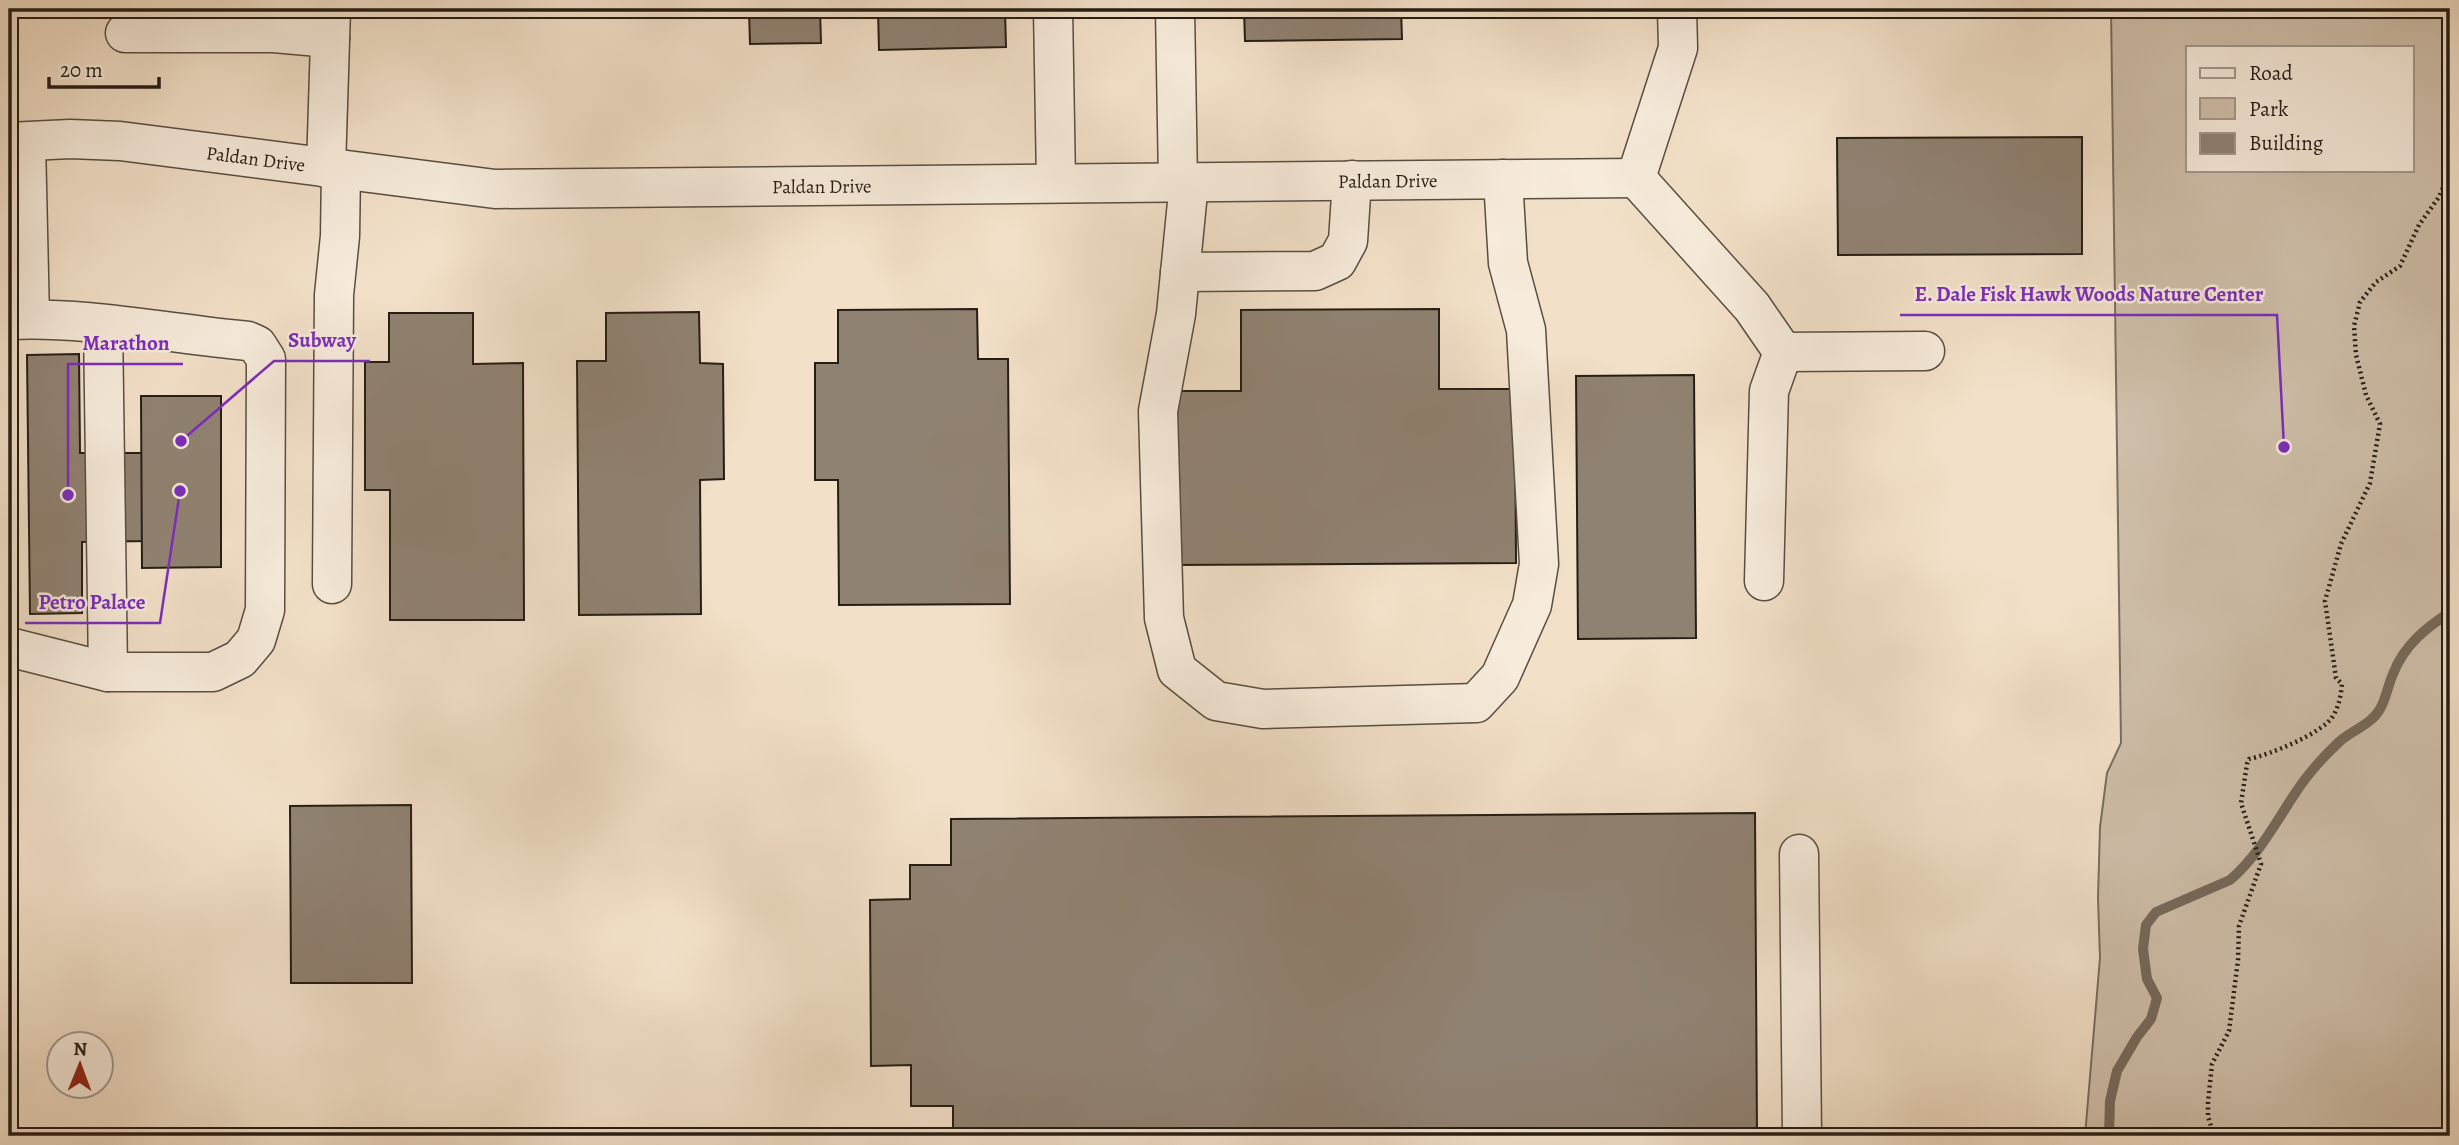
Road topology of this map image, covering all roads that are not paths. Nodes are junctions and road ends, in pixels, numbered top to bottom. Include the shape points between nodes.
1 (1053, 9) edge
2 (1175, 9) edge
3 (1678, 9) edge
4 (330, 23) edge
5 (125, 33) dead end
6 (17, 142) edge
7 (333, 169) junction
8 (1636, 178) junction
9 (1503, 179) junction
10 (1352, 180) junction
11 (1184, 182) junction
12 (1056, 183) junction
13 (1180, 272) junction
14 (19, 320) edge
15 (103, 325) junction
16 (1925, 351) dead end
17 (1783, 352) junction
18 (1764, 580) dead end
19 (332, 584) dead end
20 (9, 647) edge
21 (108, 672) junction
22 (1799, 854) dead end
23 (1802, 1136) edge

1 - 12 street
2 - 11 street
3 - 8 street via 1678,48
4 - 5 street via 274,33
4 - 7 street
6 - 7 street, Paldan Drive via 120,141
6 - 14 street
7 - 12 street, Paldan Drive via 495,189
7 - 19 street via 340,236 334,295
8 - 9 street, Paldan Drive
8 - 17 street via 1752,307
9 - 10 street, Paldan Drive
9 - 13 street via 1508,263 1526,330 1539,564 1532,606 1500,677 1475,704 1263,709 1216,701 1177,670 1164,618 1158,411
10 - 11 street, Paldan Drive
10 - 13 street via 1348,241 1337,261 1315,271
11 - 12 street, Paldan Drive
11 - 13 street
14 - 15 street
15 - 21 street
15 - 21 street via 248,341 257,345 266,359 265,610 256,640 240,659 213,671
16 - 17 street
17 - 18 street via 1769,391
20 - 21 street
22 - 23 street

